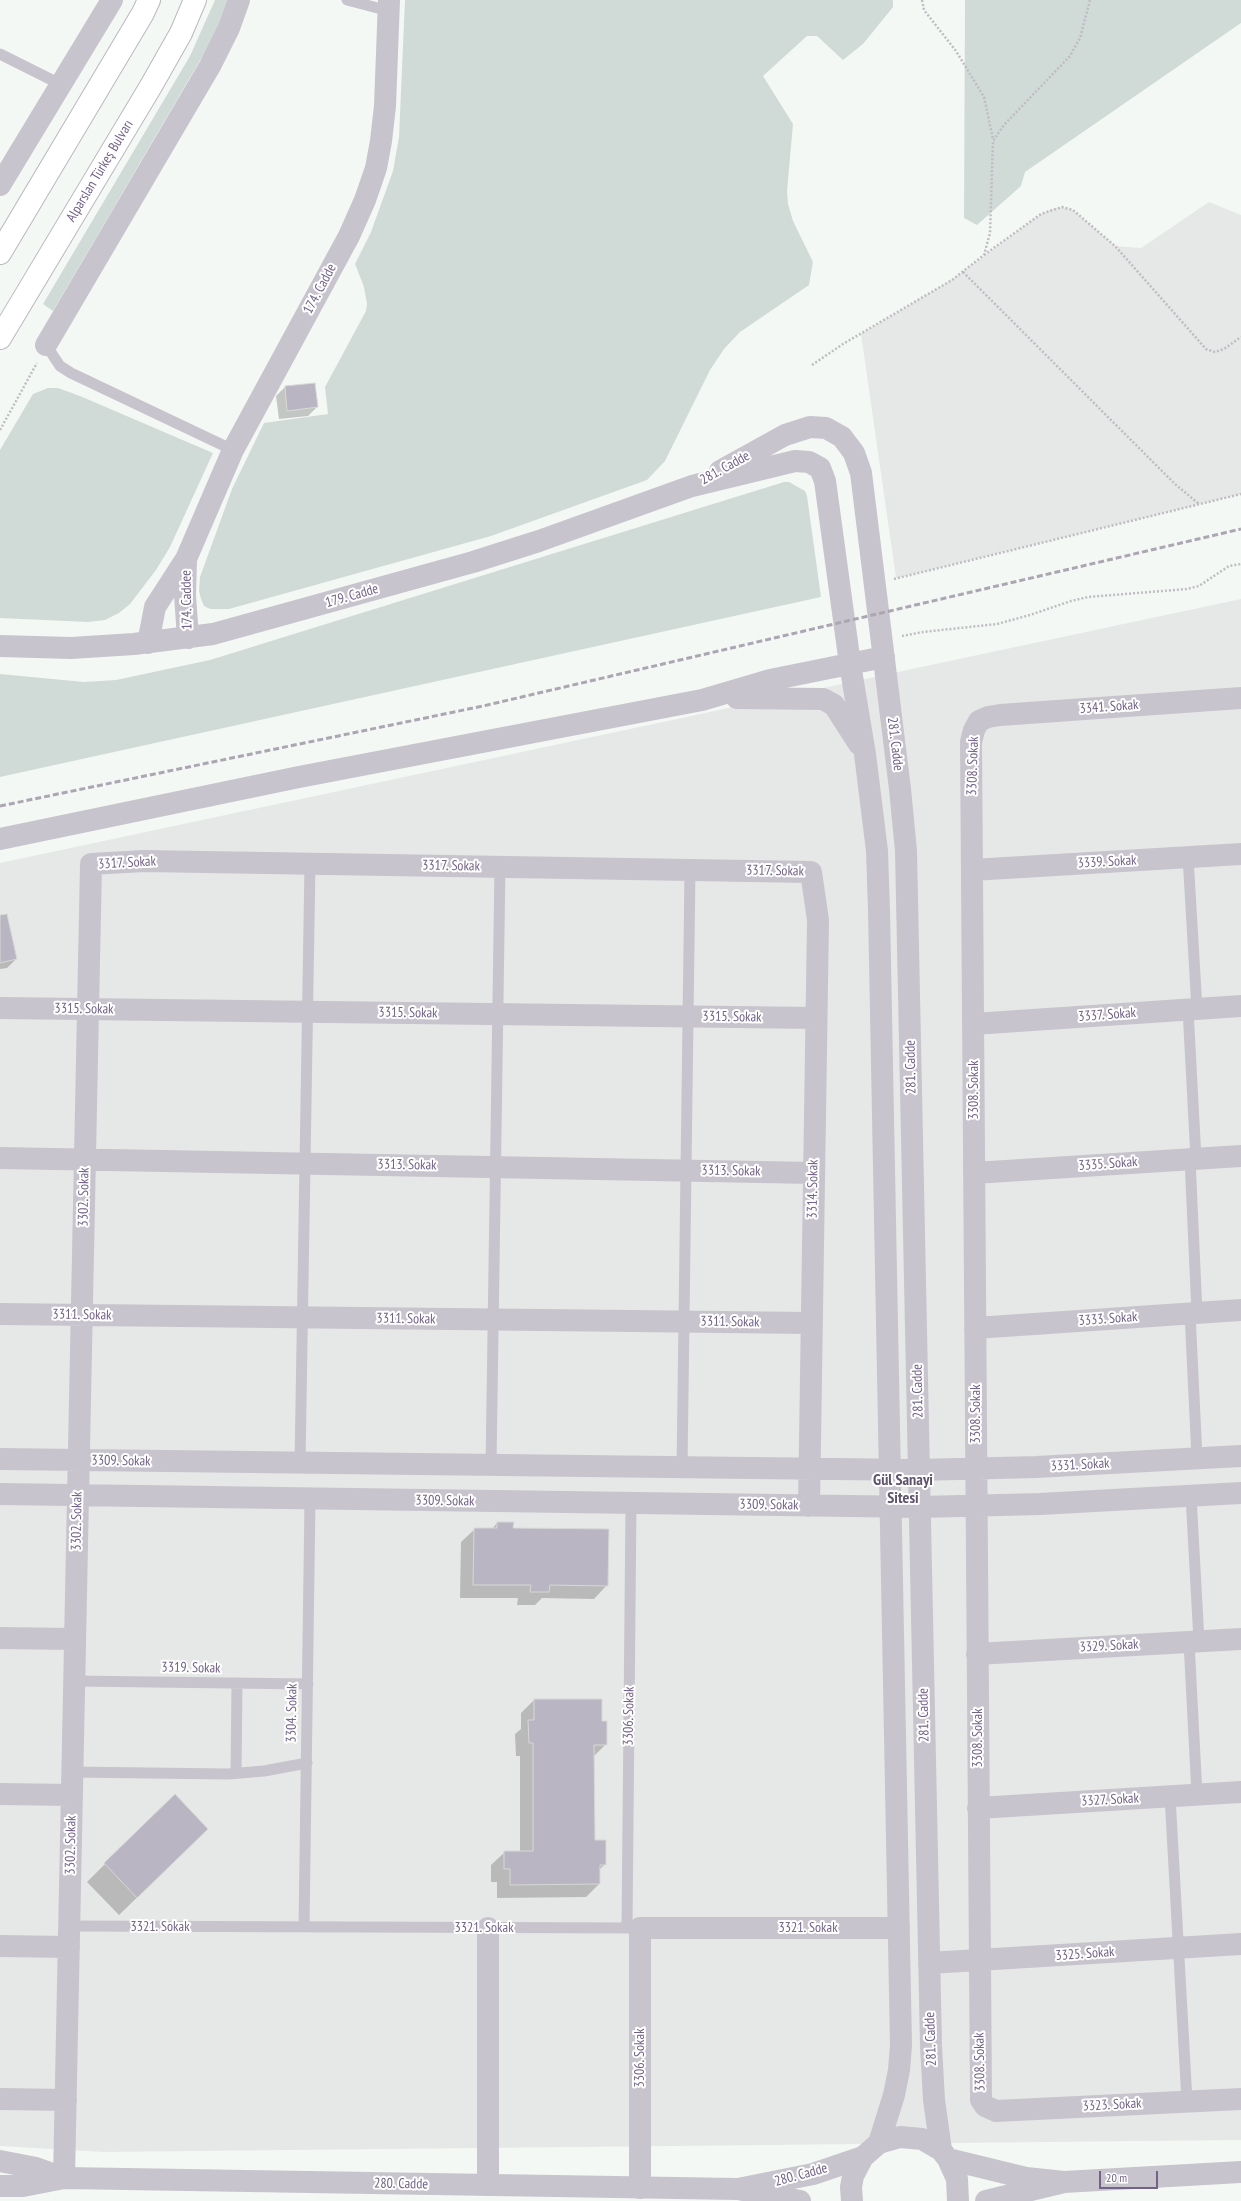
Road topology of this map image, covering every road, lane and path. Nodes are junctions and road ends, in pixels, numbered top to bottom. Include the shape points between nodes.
1 (112, 0) edge
2 (149, 0) edge
3 (195, 0) edge
4 (239, 0) edge
5 (347, 0) edge
6 (922, 0) edge
7 (1090, 0) edge
8 (389, 6) edge
9 (0, 54) edge
10 (62, 85) junction
11 (993, 140) junction
12 (0, 185) edge
13 (0, 252) edge
14 (984, 255) junction
15 (963, 272) junction
16 (0, 337) edge
17 (1241, 337) edge
18 (46, 345) junction
19 (812, 365) dead end
20 (0, 430) edge
21 (233, 450) junction
22 (692, 486) junction
23 (1241, 494) edge
24 (1199, 504) junction
25 (186, 559) junction
26 (1241, 564) edge
27 (875, 583) junction
28 (188, 638) junction
29 (148, 643) junction
30 (0, 646) edge
31 (883, 649) junction
32 (850, 664) junction
33 (1241, 698) edge
34 (702, 700) junction
35 (979, 721) joint
36 (865, 754) junction
37 (0, 839) edge
38 (1241, 854) edge
39 (1188, 857) junction
40 (310, 863) junction
41 (91, 864) joint
42 (500, 866) junction
43 (690, 870) junction
44 (972, 870) junction
45 (811, 872) joint
46 (1241, 1006) edge
47 (0, 1008) edge
48 (88, 1009) junction
49 (1193, 1009) junction
50 (307, 1012) junction
51 (498, 1014) junction
52 (688, 1017) junction
53 (816, 1018) junction
54 (973, 1024) junction
55 (1241, 1156) edge
56 (0, 1158) edge
57 (1193, 1159) junction
58 (85, 1160) junction
59 (305, 1164) junction
60 (496, 1167) junction
61 (686, 1171) junction
62 (814, 1173) junction
63 (974, 1173) junction
64 (1241, 1310) edge
65 (1194, 1313) junction
66 (0, 1314) edge
67 (82, 1315) junction
68 (302, 1317) junction
69 (493, 1320) junction
70 (684, 1322) junction
71 (812, 1323) junction
72 (975, 1328) junction
73 (1241, 1456) edge
74 (1197, 1458) junction
75 (0, 1459) edge
76 (79, 1460) junction
77 (300, 1463) junction
78 (491, 1466) junction
79 (682, 1468) junction
80 (976, 1469) junction
81 (809, 1470) junction
82 (890, 1470) junction
83 (919, 1470) junction
84 (1241, 1493) edge
85 (0, 1494) edge
86 (78, 1495) junction
87 (1191, 1496) junction
88 (310, 1499) junction
89 (631, 1503) junction
90 (809, 1506) junction
91 (976, 1506) junction
92 (891, 1507) junction
93 (920, 1507) junction
94 (0, 1638) edge
95 (75, 1639) junction
96 (1241, 1639) edge
97 (1194, 1641) junction
98 (977, 1654) junction
99 (74, 1681) junction
100 (238, 1683) junction
101 (308, 1684) junction
102 (307, 1763) junction
103 (72, 1772) junction
104 (236, 1773) junction
105 (1241, 1792) edge
106 (0, 1794) edge
107 (72, 1795) junction
108 (1197, 1795) junction
109 (1170, 1796) junction
110 (978, 1808) junction
111 (304, 1927) junction
112 (488, 1928) junction
113 (633, 1928) junction
114 (899, 1928) junction
115 (69, 1937) junction
116 (1241, 1944) edge
117 (0, 1946) edge
118 (1179, 1948) junction
119 (979, 1961) junction
120 (929, 1963) junction
121 (1241, 2098) edge
122 (0, 2099) edge
123 (66, 2100) junction
124 (1187, 2101) junction
125 (985, 2106) joint
126 (879, 2143) junction
127 (944, 2154) junction
128 (863, 2157) junction
129 (0, 2161) edge
130 (1241, 2172) edge
131 (64, 2178) junction
132 (1064, 2182) junction
133 (488, 2185) junction
134 (0, 2186) edge
135 (640, 2188) junction
136 (738, 2189) junction
137 (800, 2201) edge
138 (852, 2201) edge
139 (958, 2201) edge
140 (986, 2201) edge

1 - 10 street
2 - 13 highway
3 - 16 highway, Alparslan Türkeş Bulvarı via 151,86
4 - 18 street via 229,28 210,66
5 - 8 lane
6 - 11 path via 924,10 956,51 984,97
7 - 11 path via 1080,38 1070,56 1004,125
8 - 21 street, 174. Cadde via 381,141 376,168 365,200 349,236
9 - 10 lane
10 - 12 street
11 - 14 path via 990,233
14 - 15 path
14 - 17 path via 1041,214 1062,207 1074,210 1115,246 1206,349 1214,352 1224,349
15 - 19 path
15 - 24 path via 1120,430
18 - 20 path
18 - 21 lane via 60,366 71,373
21 - 25 street, 174. Cadde
22 - 27 street, 281. Cadde via 796,430 818,427 834,432 849,445 858,463
22 - 28 street, 179. Cadde via 539,542 480,560 239,628
22 - 32 street, 281. Cadde via 795,461 809,462 820,468 825,481
23 - 24 path
24 - 27 path
25 - 28 street, 174. Caddee
25 - 29 street, 174. Caddee via 155,607
26 - 31 path via 1229,566 1198,586 1187,589 1088,597 997,624 923,632
27 - 31 street, 281. Cadde
28 - 29 street, 179. Cadde
29 - 30 street, 179. Cadde via 71,648
31 - 32 street
31 - 83 street, 281. Cadde via 906,851
32 - 34 street via 770,680
32 - 36 street, 281. Cadde
33 - 35 street, 3341. Sokak via 1000,715
34 - 36 street via 752,697 823,698 834,704
34 - 37 street via 299,777
35 - 44 street, 3308. Sokak via 971,742
36 - 82 street, 281. Cadde via 876,851 879,910
38 - 39 street, 3339. Sokak
39 - 44 street, 3339. Sokak
39 - 49 lane
40 - 41 street, 3317. Sokak via 126,860
40 - 42 street, 3317. Sokak
40 - 50 lane
41 - 48 street, 3302. Sokak
42 - 43 street, 3317. Sokak
42 - 51 lane
43 - 45 street, 3317. Sokak
43 - 52 lane
44 - 54 street, 3308. Sokak
45 - 53 street, 3314. Sokak via 818,920
46 - 49 street, 3337. Sokak
47 - 48 street, 3315. Sokak
48 - 50 street, 3315. Sokak
48 - 58 street, 3302. Sokak
49 - 54 street, 3337. Sokak
49 - 57 lane
50 - 51 street, 3315. Sokak
50 - 59 lane
51 - 52 street, 3315. Sokak
51 - 60 lane
52 - 53 street, 3315. Sokak
52 - 61 lane
53 - 62 street, 3314. Sokak
54 - 63 street, 3308. Sokak
55 - 57 street, 3335. Sokak
56 - 58 street, 3313. Sokak
57 - 63 street, 3335. Sokak
57 - 65 lane
58 - 59 street, 3313. Sokak
58 - 67 street, 3302. Sokak
59 - 60 street, 3313. Sokak
59 - 68 lane
60 - 61 street, 3313. Sokak
60 - 69 lane
61 - 62 street, 3313. Sokak
61 - 70 lane
62 - 71 street, 3314. Sokak
63 - 72 street, 3308. Sokak
64 - 65 street, 3333. Sokak
65 - 72 street, 3333. Sokak
65 - 74 lane
66 - 67 street, 3311. Sokak
67 - 68 street, 3311. Sokak
67 - 76 street, 3302. Sokak
68 - 69 street, 3311. Sokak
68 - 77 lane
69 - 70 street, 3311. Sokak
69 - 78 lane
70 - 71 street, 3311. Sokak
70 - 79 lane
71 - 81 street, 3314. Sokak
72 - 80 street, 3308. Sokak
73 - 74 street, 3331. Sokak
74 - 80 street, 3331. Sokak
75 - 76 street, 3309. Sokak
76 - 77 street, 3309. Sokak
76 - 86 street, 3302. Sokak
77 - 78 street, 3309. Sokak
78 - 79 street, 3309. Sokak
79 - 81 street, 3309. Sokak
80 - 83 street, 3331. Sokak
80 - 91 street, 3308. Sokak
81 - 82 street, 3309. Sokak
81 - 90 street, 3314. Sokak
82 - 83 street, 3331. Sokak
82 - 92 street, 281. Cadde
83 - 93 street, 281. Cadde
84 - 87 street
85 - 86 street, 3309. Sokak
86 - 88 street, 3309. Sokak
86 - 95 street, 3302. Sokak
87 - 91 street
87 - 97 lane
88 - 89 street, 3309. Sokak
88 - 101 lane, 3304. Sokak
89 - 90 street, 3309. Sokak
89 - 113 lane, 3306. Sokak
90 - 92 street, 3309. Sokak
91 - 93 street
91 - 98 street, 3308. Sokak
92 - 93 street, 3309. Sokak
92 - 114 street, 281. Cadde
93 - 120 street, 281. Cadde
94 - 95 street
95 - 99 street, 3302. Sokak
96 - 97 street, 3329. Sokak
97 - 98 street, 3329. Sokak
97 - 108 lane
98 - 110 street, 3308. Sokak
99 - 100 lane, 3319. Sokak
99 - 103 street, 3302. Sokak
100 - 101 lane, 3319. Sokak
100 - 104 lane
101 - 102 lane, 3304. Sokak
102 - 104 lane
102 - 111 lane, 3304. Sokak
103 - 104 lane
103 - 107 street, 3302. Sokak
105 - 108 street, 3327. Sokak
106 - 107 street
107 - 115 street, 3302. Sokak
108 - 109 street, 3327. Sokak
109 - 110 street, 3327. Sokak
109 - 118 lane
110 - 119 street, 3308. Sokak
111 - 112 lane, 3321. Sokak
111 - 115 lane, 3321. Sokak
112 - 113 lane, 3321. Sokak
112 - 133 street
113 - 114 street, 3321. Sokak
113 - 135 street, 3306. Sokak
114 - 126 street, 281. Cadde via 900,2070
115 - 117 street
115 - 123 street, 3302. Sokak
116 - 118 street, 3325. Sokak
118 - 119 street, 3325. Sokak
118 - 124 lane
119 - 120 street, 3325. Sokak
119 - 125 street, 3308. Sokak via 980,2092
120 - 127 street, 281. Cadde via 932,2073
121 - 124 street, 3323. Sokak
122 - 123 street
123 - 131 street, 3302. Sokak
124 - 125 street, 3323. Sokak via 996,2110
126 - 127 street via 900,2137 911,2137 922,2139
126 - 128 street
127 - 132 street via 1026,2178
127 - 139 street, 281. Cadde via 957,2179
128 - 136 street, 280. Cadde via 800,2177
128 - 138 street via 853,2176
129 - 131 street, 280. Cadde via 36,2168
130 - 132 street
131 - 133 street, 280. Cadde
131 - 134 street, 280. Cadde via 23,2186
132 - 140 street
133 - 135 street, 280. Cadde
135 - 136 street, 280. Cadde
136 - 137 street, 280. Cadde

